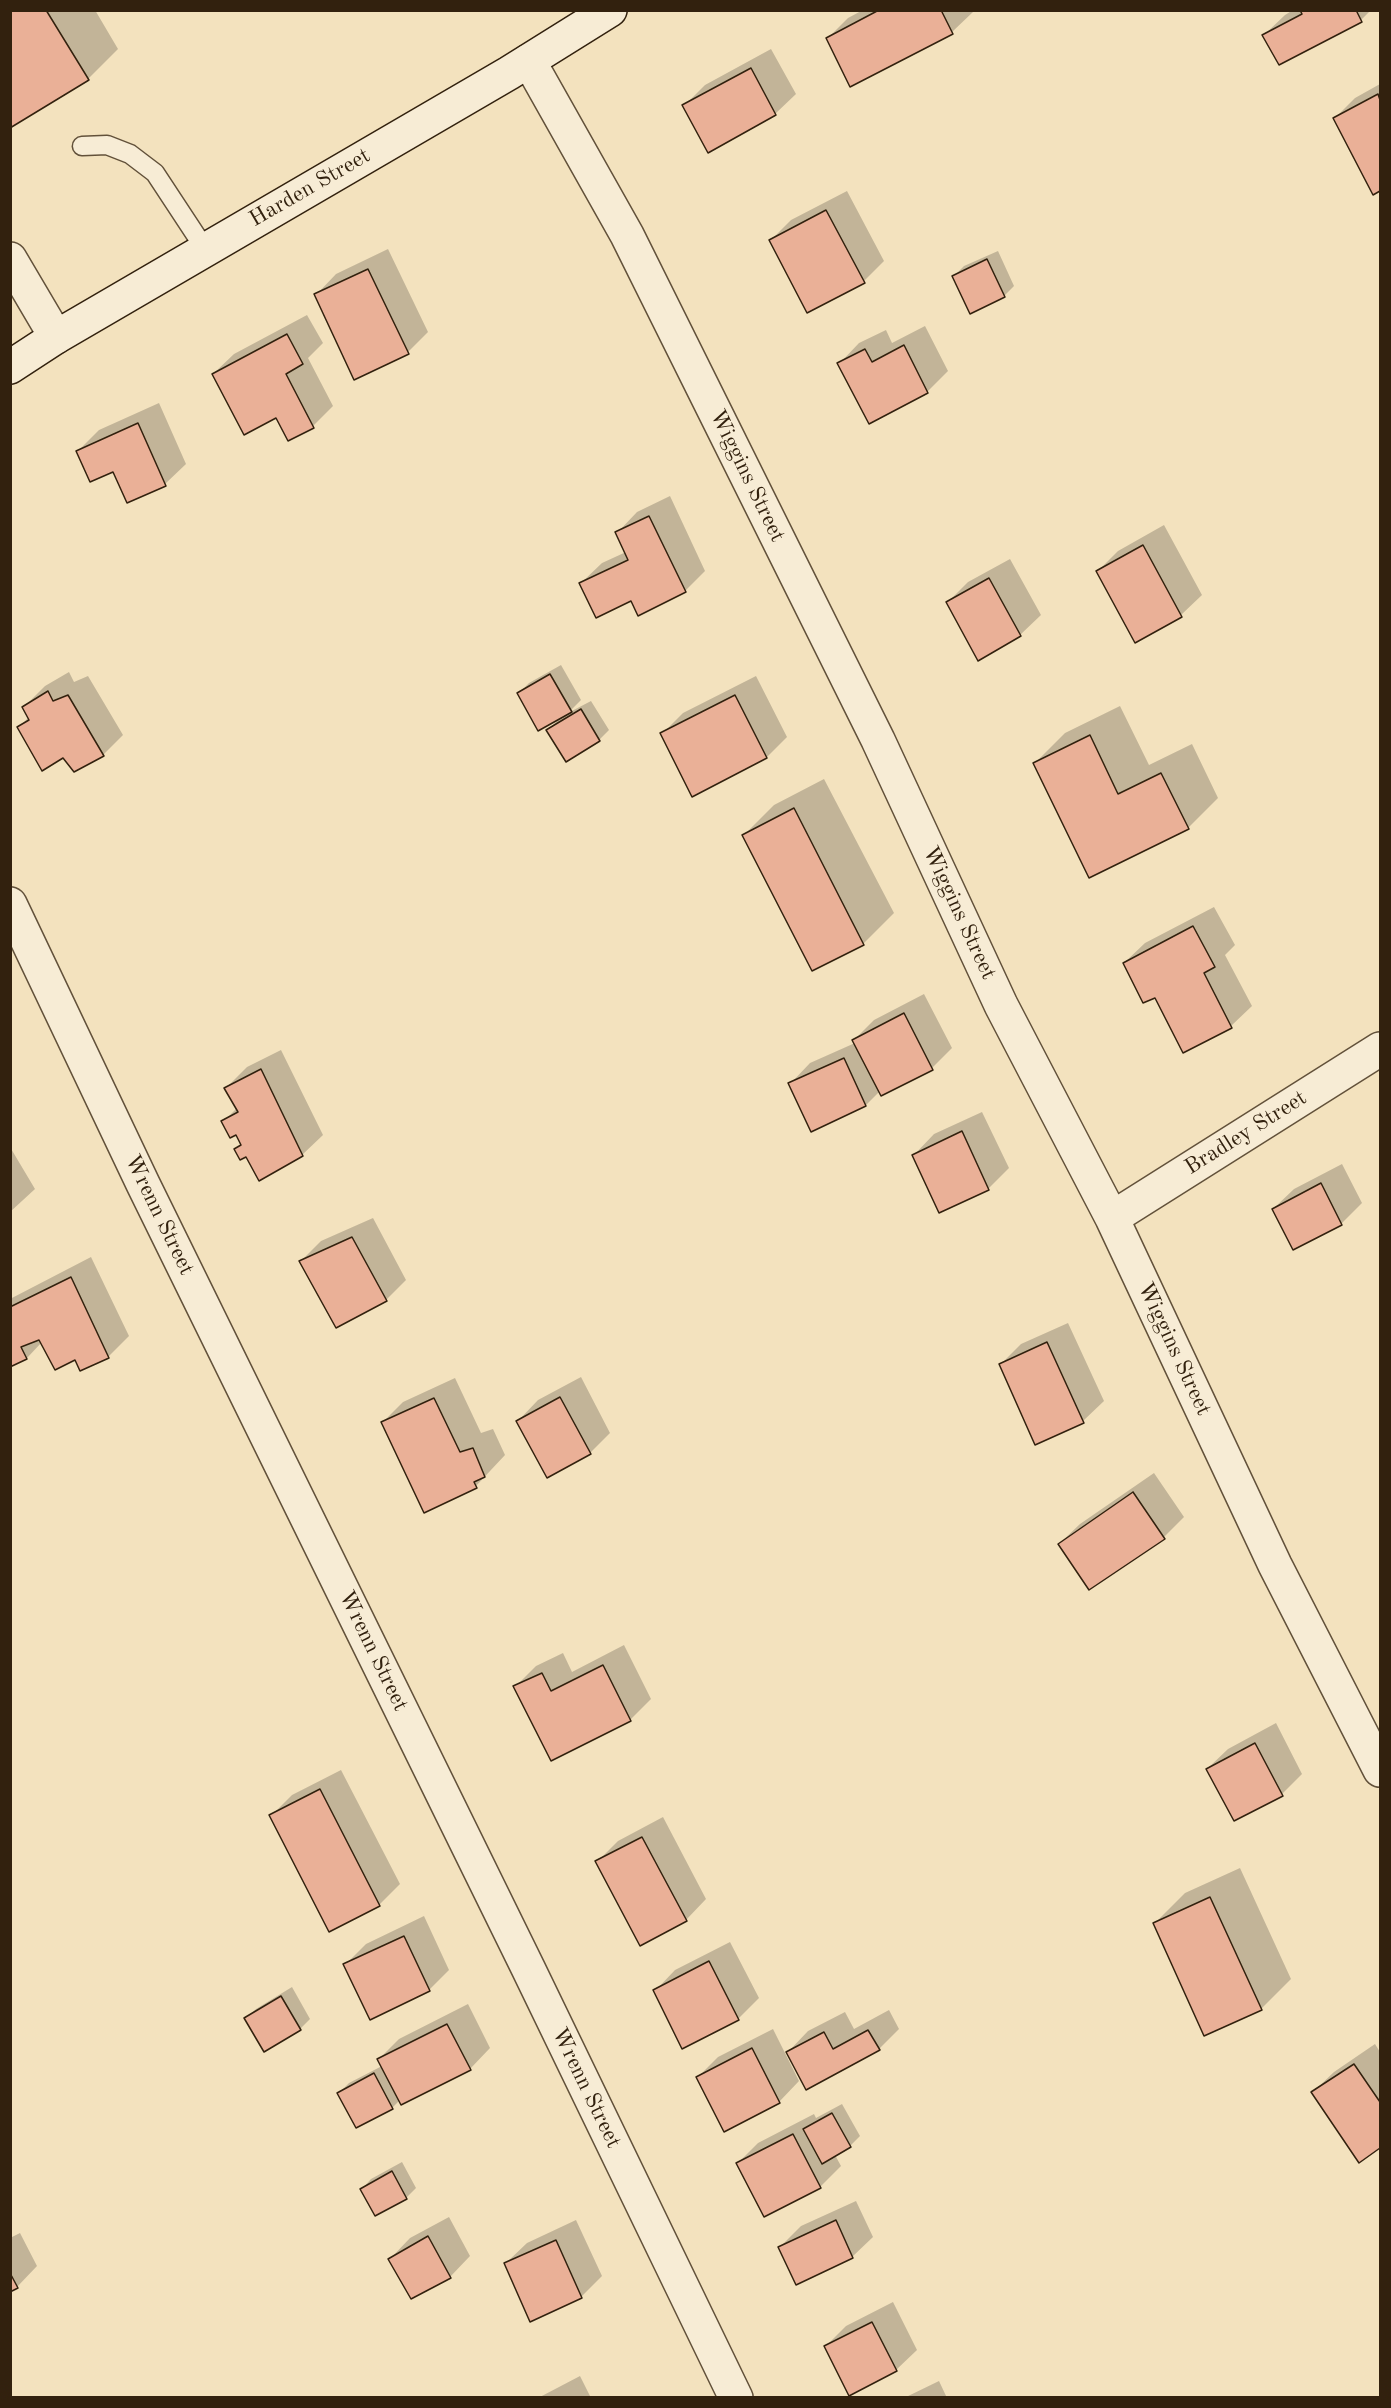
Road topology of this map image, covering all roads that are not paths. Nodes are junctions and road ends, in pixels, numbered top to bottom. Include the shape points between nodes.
1 (609, 10) edge
2 (529, 61) junction
3 (82, 146) dead end
4 (205, 249) junction
5 (10, 259) edge
6 (56, 337) junction
7 (10, 367) edge
8 (10, 904) edge
9 (1380, 1049) edge
10 (1113, 1218) junction
11 (1380, 1770) edge
12 (736, 2397) edge

1 - 2 street, Harden Street
2 - 4 street, Harden Street
2 - 10 street, Wiggins Street via 627,235 872,729 1001,1005
3 - 4 lane via 107,145 130,154 155,173
4 - 6 street, Harden Street
5 - 6 street
6 - 7 street, Harden Street
8 - 12 street, Wrenn Street
9 - 10 street, Bradley Street
10 - 11 street, Wiggins Street via 1275,1565

